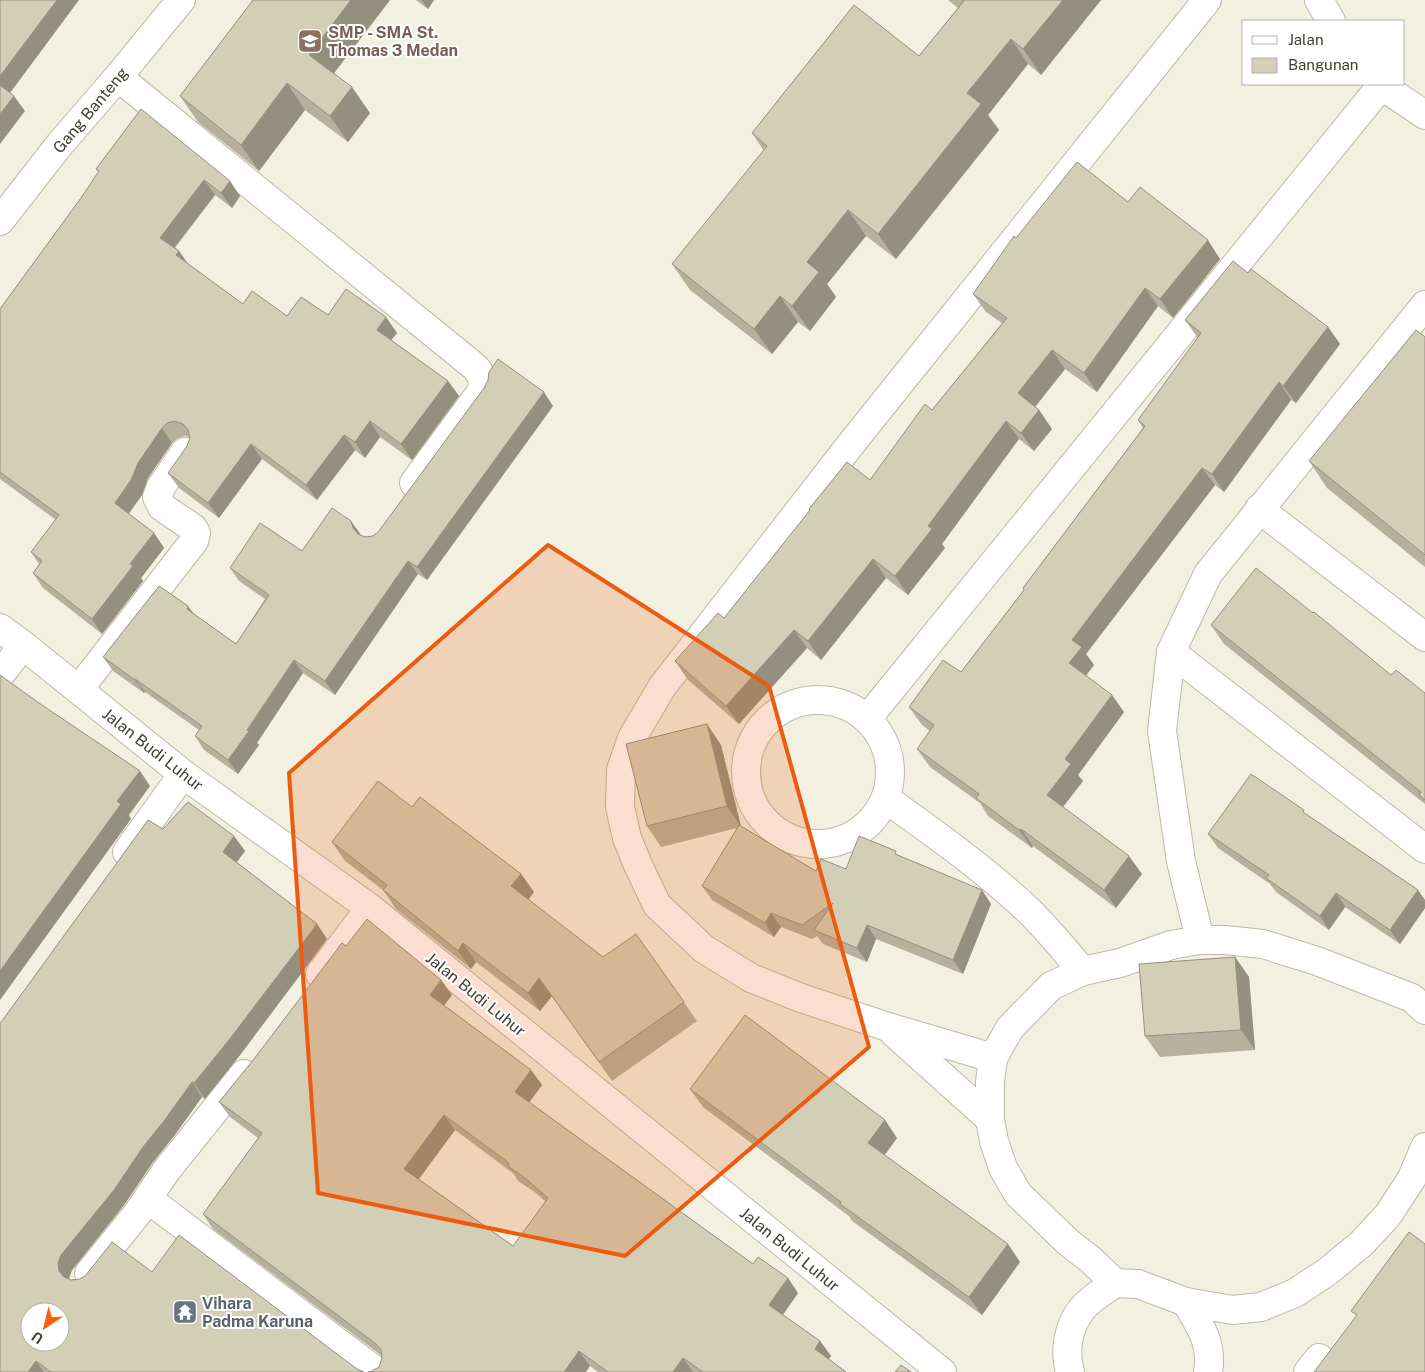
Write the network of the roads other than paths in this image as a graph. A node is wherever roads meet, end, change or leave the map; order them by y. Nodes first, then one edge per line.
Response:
1 (181, 0) edge
2 (1207, 0) edge
3 (1319, 0) edge
4 (1330, 20) edge
5 (118, 77) junction
6 (1380, 85) edge
7 (1425, 116) edge
8 (0, 221) edge
9 (1425, 305) edge
10 (185, 452) edge
11 (399, 503) edge
12 (1259, 509) junction
13 (0, 628) edge
14 (1425, 637) edge
15 (23, 644) junction
16 (1171, 652) junction
17 (0, 675) edge
18 (79, 689) junction
19 (867, 719) junction
20 (183, 774) junction
21 (886, 799) junction
22 (1425, 849) edge
23 (114, 869) edge
24 (370, 908) junction
25 (1200, 940) junction
26 (1083, 971) junction
27 (304, 995) edge
28 (1423, 1003) edge
29 (888, 1027) junction
30 (258, 1057) edge
31 (993, 1058) junction
32 (990, 1119) junction
33 (1425, 1147) edge
34 (148, 1199) junction
35 (84, 1280) edge
36 (1115, 1282) junction
37 (1186, 1302) junction
38 (377, 1372) edge
39 (942, 1372) edge
40 (1070, 1372) edge
41 (1208, 1372) edge

1 - 5 street, Gang Banteng
2 - 29 street
3 - 4 street
5 - 8 street, Gang Banteng
5 - 11 street
6 - 7 street
6 - 19 street
9 - 12 street
10 - 18 street
12 - 14 street
12 - 16 street
13 - 15 street, Jalan Budi Luhur
15 - 17 street
15 - 18 street, Jalan Budi Luhur
16 - 22 street
16 - 25 street
18 - 20 street, Jalan Budi Luhur
19 - 21 street
19 - 21 street
20 - 23 street
20 - 24 street, Jalan Budi Luhur
21 - 26 street
24 - 27 street
24 - 39 street, Jalan Budi Luhur
25 - 26 street
25 - 28 street
26 - 31 street
29 - 31 street
29 - 32 street
30 - 34 street
31 - 32 street
32 - 36 street
33 - 37 street
34 - 35 street
34 - 38 street
36 - 37 street
36 - 40 street
37 - 41 street

